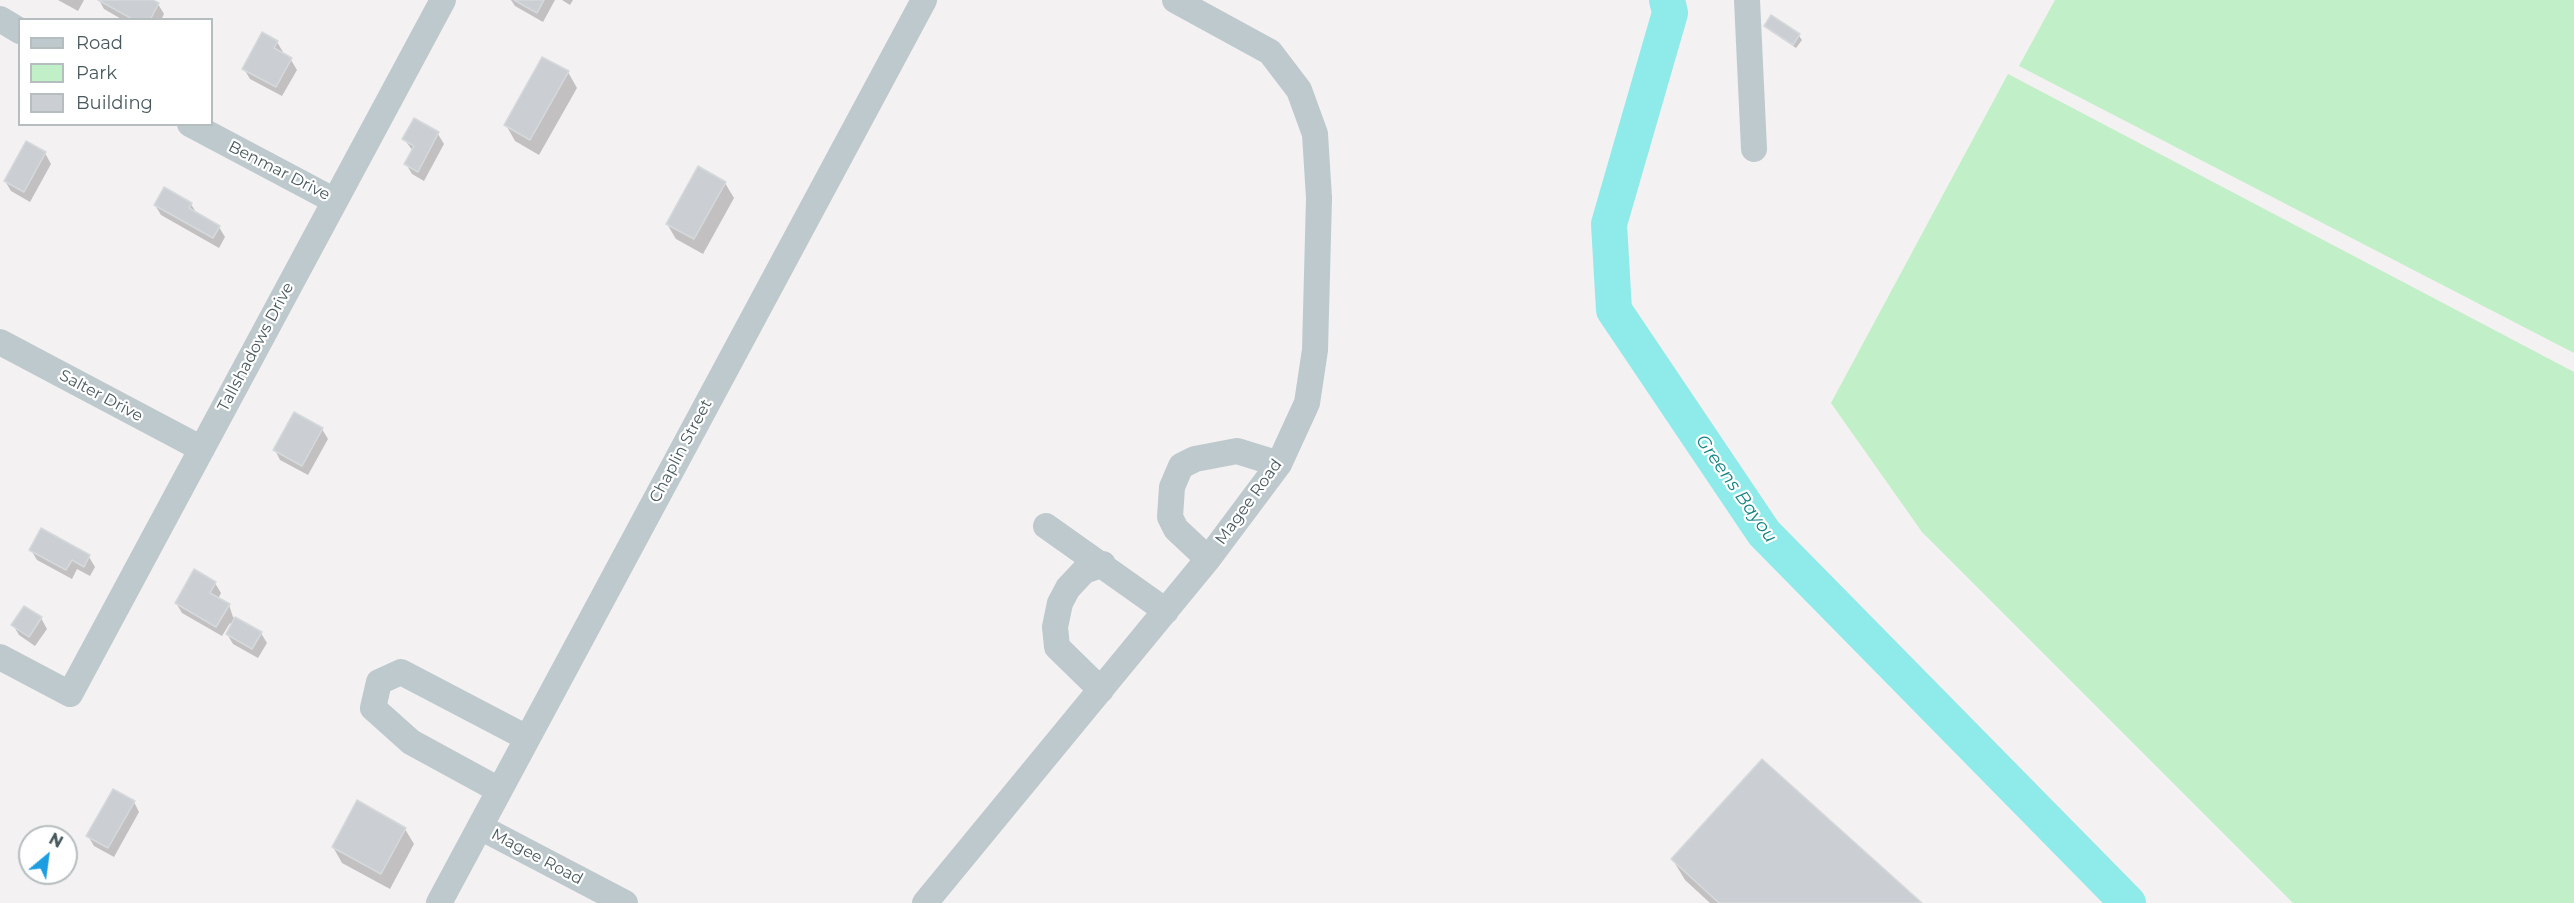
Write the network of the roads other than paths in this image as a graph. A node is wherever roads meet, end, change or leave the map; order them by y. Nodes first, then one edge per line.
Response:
1 (443, 0) edge
2 (924, 0) edge
3 (1175, 0) edge
4 (1748, 0) edge
5 (0, 19) edge
6 (18, 30) edge
7 (194, 126) edge
8 (1754, 149) dead end
9 (335, 201) junction
10 (0, 342) edge
11 (201, 449) junction
12 (1279, 464) junction
13 (1046, 526) dead end
14 (1208, 559) junction
15 (1102, 564) junction
16 (1166, 611) junction
17 (0, 657) edge
18 (1101, 690) junction
19 (527, 738) junction
20 (500, 790) junction
21 (480, 827) junction
22 (439, 903) edge
23 (625, 903) edge
24 (925, 903) edge

1 - 9 street, Tallshadows Drive
2 - 19 street, Chaplin Street
3 - 12 street, Magee Road
4 - 8 street
5 - 6 street
7 - 9 street, Benmar Drive
9 - 11 street, Tallshadows Drive
10 - 11 street, Salter Drive
11 - 17 street, Tallshadows Drive
12 - 14 street, Magee Road
12 - 14 street
13 - 15 street
14 - 16 street, Magee Road
15 - 16 street
15 - 18 street
16 - 18 street, Magee Road
18 - 24 street, Magee Road
19 - 20 street, Chaplin Street
19 - 20 street
20 - 21 street, Chaplin Street
21 - 22 street, Chaplin Street
21 - 23 street, Magee Road

